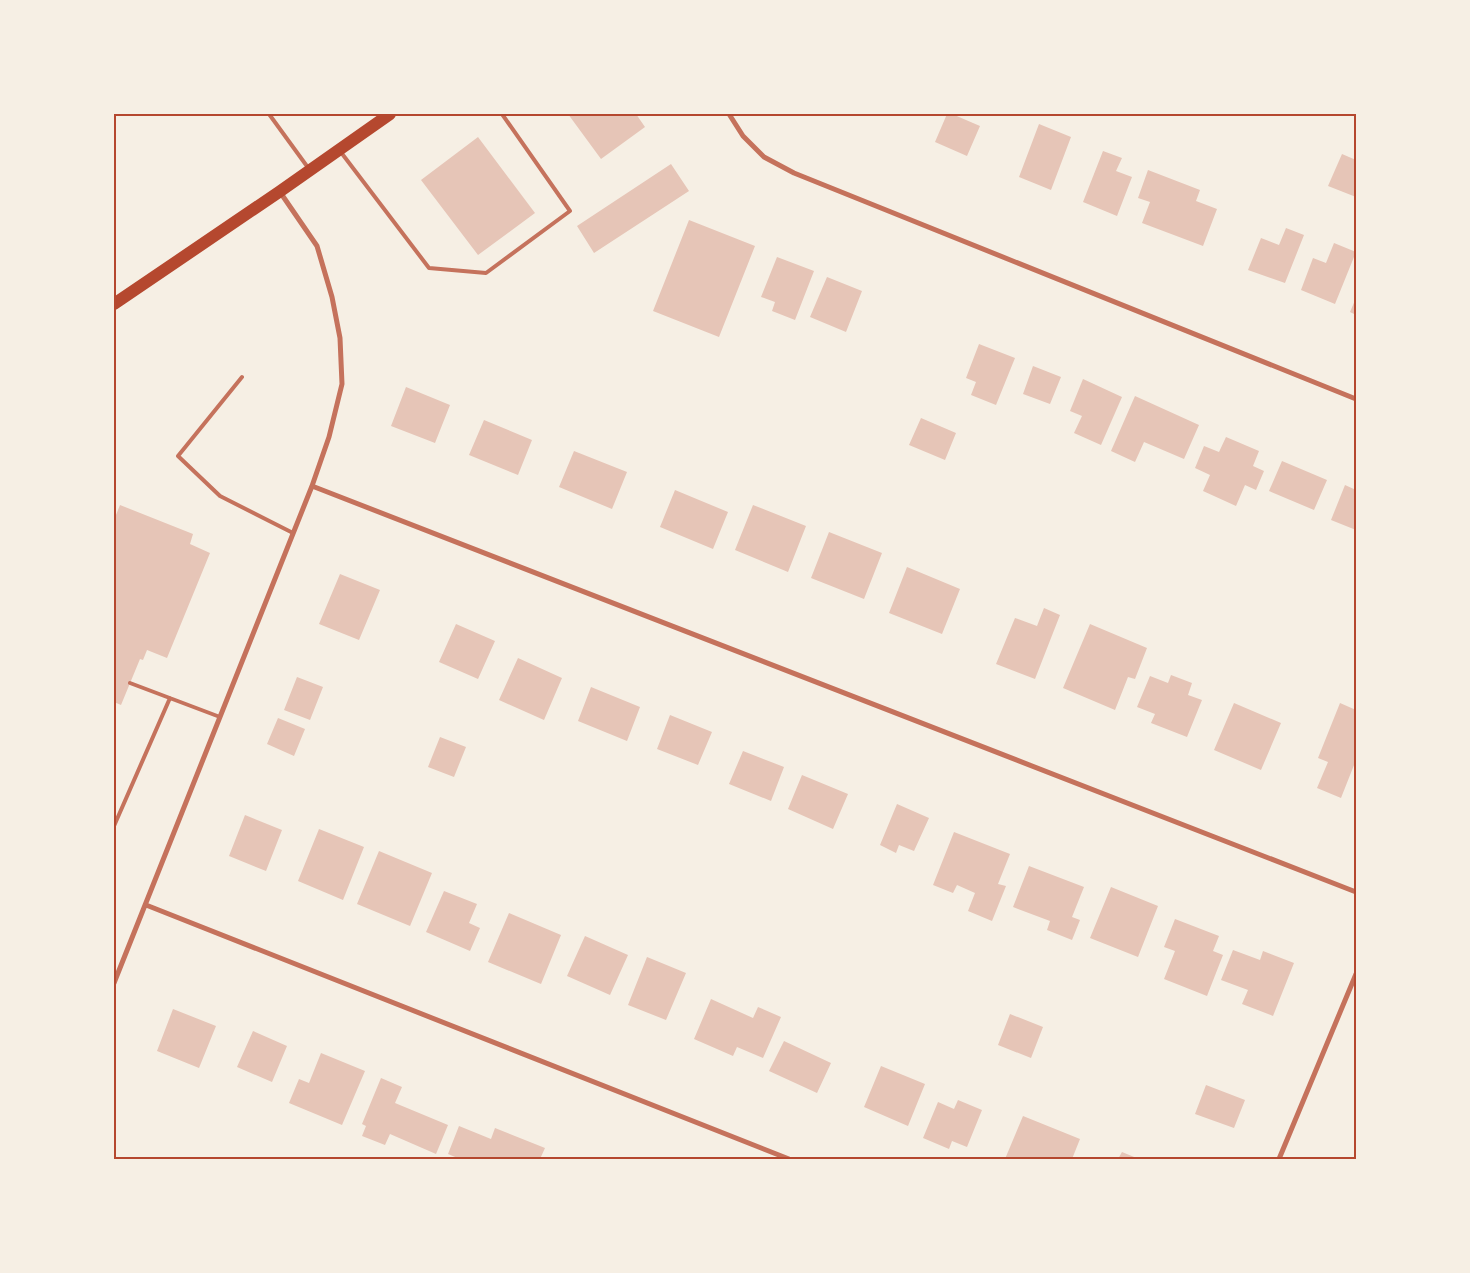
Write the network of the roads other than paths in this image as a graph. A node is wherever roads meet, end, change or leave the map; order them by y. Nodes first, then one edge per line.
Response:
1 (269, 114) edge
2 (390, 114) edge
3 (502, 114) edge
4 (729, 114) edge
5 (339, 150) junction
6 (310, 170) junction
7 (279, 192) junction
8 (114, 304) edge
9 (242, 377) dead end
10 (1356, 399) edge
11 (312, 486) junction
12 (293, 533) junction
13 (130, 683) dead end
14 (170, 698) junction
15 (220, 717) junction
16 (114, 826) edge
17 (1356, 892) edge
18 (146, 904) junction
19 (1356, 974) edge
20 (114, 983) edge
21 (789, 1159) edge
22 (1279, 1159) edge

1 - 6 lane
2 - 5 main road
3 - 5 lane
4 - 10 street
5 - 6 main road
6 - 7 main road
7 - 8 main road
7 - 11 street
9 - 12 lane
11 - 12 street
11 - 17 street
12 - 15 street
13 - 14 lane
14 - 15 lane
14 - 16 lane
15 - 18 street
18 - 20 street
18 - 21 street
19 - 22 street

